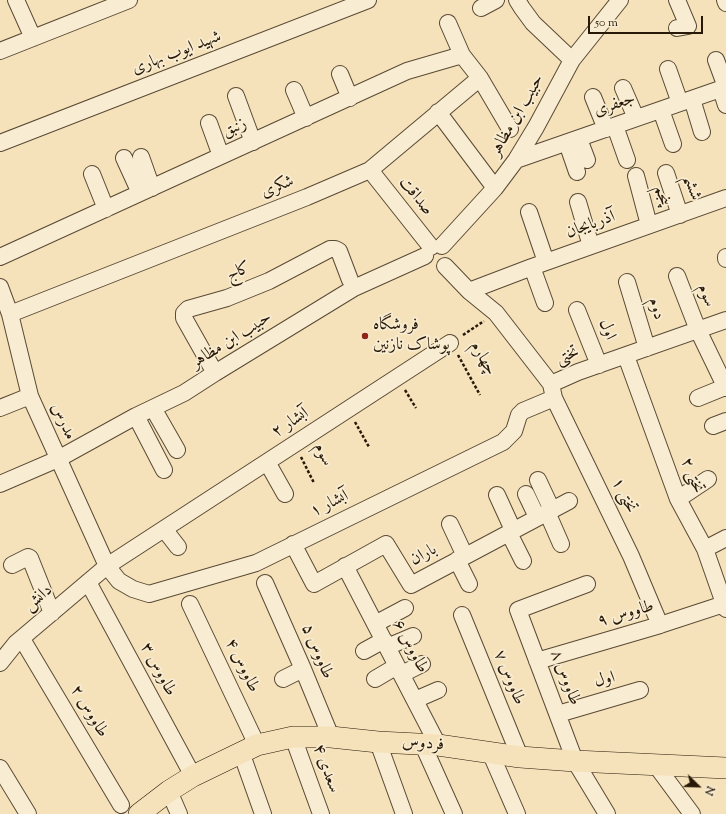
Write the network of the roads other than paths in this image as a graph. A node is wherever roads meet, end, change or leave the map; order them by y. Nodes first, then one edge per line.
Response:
1 (16, 0) edge
2 (129, 0) edge
3 (368, 0) edge
4 (496, 0) edge
5 (517, 0) edge
6 (620, 0) edge
7 (677, 0) edge
8 (725, 0) edge
9 (726, 3) edge
10 (481, 8) dead end
11 (448, 23) dead end
12 (677, 28) dead end
13 (33, 38) junction
14 (0, 51) edge
15 (462, 55) junction
16 (572, 60) junction
17 (716, 60) dead end
18 (668, 68) dead end
19 (340, 74) dead end
20 (480, 78) junction
21 (724, 87) edge
22 (623, 88) dead end
23 (294, 90) dead end
24 (236, 96) dead end
25 (593, 97) dead end
26 (350, 98) junction
27 (686, 101) junction
28 (726, 105) edge
29 (661, 110) junction
30 (438, 112) junction
31 (306, 118) junction
32 (636, 118) junction
33 (209, 123) dead end
34 (611, 127) junction
35 (510, 129) dead end
36 (702, 132) dead end
37 (573, 141) junction
38 (253, 142) junction
39 (0, 143) edge
40 (674, 144) dead end
41 (221, 156) junction
42 (141, 157) dead end
43 (124, 158) dead end
44 (516, 160) junction
45 (627, 160) dead end
46 (582, 166) dead end
47 (370, 170) junction
48 (92, 174) dead end
49 (666, 174) dead end
50 (636, 176) dead end
51 (495, 188) junction
52 (146, 191) junction
53 (726, 198) edge
54 (578, 202) dead end
55 (106, 209) junction
56 (529, 212) dead end
57 (680, 215) junction
58 (649, 225) junction
59 (591, 246) junction
60 (433, 250) junction
61 (0, 257) edge
62 (539, 264) junction
63 (446, 266) joint
64 (677, 276) dead end
65 (350, 280) dead end
66 (627, 282) dead end
67 (0, 287) edge
68 (469, 291) junction
69 (545, 303) dead end
70 (577, 310) dead end
71 (10, 314) junction
72 (726, 320) edge
73 (698, 330) junction
74 (450, 343) road end
75 (648, 348) junction
76 (626, 356) junction
77 (599, 365) junction
78 (215, 373) junction
79 (726, 387) edge
80 (553, 391) junction
81 (30, 396) junction
82 (698, 398) dead end
83 (0, 408) edge
84 (153, 408) junction
85 (136, 416) junction
86 (177, 450) dead end
87 (58, 459) junction
88 (267, 462) junction
89 (164, 470) dead end
90 (538, 480) dead end
91 (708, 480) dead end
92 (0, 484) edge
93 (285, 494) dead end
94 (526, 494) dead end
95 (497, 495) dead end
96 (678, 499) junction
97 (569, 501) dead end
98 (545, 513) junction
99 (450, 524) dead end
100 (164, 529) junction
101 (511, 531) junction
102 (726, 538) edge
103 (293, 544) junction
104 (561, 544) dead end
105 (178, 548) dead end
106 (705, 549) junction
107 (461, 558) junction
108 (523, 561) dead end
109 (12, 565) dead end
110 (107, 566) junction
111 (345, 566) junction
112 (88, 582) junction
113 (265, 583) dead end
114 (469, 584) dead end
115 (587, 584) dead end
116 (190, 604) dead end
117 (725, 607) edge
118 (405, 608) dead end
119 (52, 613) junction
120 (462, 614) dead end
121 (375, 624) junction
122 (660, 626) junction
123 (413, 636) dead end
124 (22, 639) junction
125 (385, 644) junction
126 (364, 651) dead end
127 (537, 661) junction
128 (0, 663) edge
129 (422, 664) dead end
130 (303, 669) junction
131 (399, 670) junction
132 (283, 679) dead end
133 (375, 679) dead end
134 (438, 690) dead end
135 (640, 690) dead end
136 (415, 700) junction
137 (558, 714) junction
138 (293, 737) junction
139 (331, 737) junction
140 (378, 742) junction
141 (430, 745) junction
142 (490, 752) junction
143 (249, 755) junction
144 (520, 757) junction
145 (575, 761) junction
146 (655, 764) junction
147 (0, 768) edge
148 (726, 768) edge
149 (193, 776) junction
150 (169, 791) junction
151 (130, 810) edge
152 (28, 814) edge
153 (178, 814) edge
154 (263, 814) edge
155 (320, 814) edge
156 (404, 814) edge
157 (454, 814) edge
158 (517, 814) edge
159 (607, 814) edge
160 (692, 814) edge

1 - 13 street
2 - 13 street
3 - 39 street, شهید ایوب بهاری
4 - 10 street
5 - 16 street
6 - 16 street, حبیب ابن مظاهر
7 - 12 street
8 - 9 street
11 - 15 street
13 - 14 street
15 - 20 street
15 - 26 street, زنبق
16 - 44 street, حبیب ابن مظاهر
17 - 21 street
18 - 27 street
19 - 26 street
20 - 30 street, شکری
20 - 35 street
21 - 27 street, جعفری
21 - 28 street
22 - 32 street
23 - 31 street
24 - 38 street
25 - 34 street
26 - 31 street, زنبق
27 - 29 street, جعفری
27 - 36 street
29 - 32 street, جعفری
29 - 40 street
30 - 47 street, شکری
30 - 51 street
31 - 38 street, زنبق
32 - 34 street, جعفری
33 - 41 street
34 - 37 street, جعفری
34 - 45 street
37 - 44 street, جعفری
37 - 46 street
38 - 41 street, زنبق
41 - 52 street, زنبق
42 - 52 street
43 - 52 street
44 - 51 street, حبیب ابن مظاهر
47 - 60 street, صداقت
47 - 71 street, شکری
48 - 55 street
49 - 57 street, ششم
50 - 58 street, پنجم
51 - 60 street, حبیب ابن مظاهر
52 - 55 street, زنبق
53 - 57 street, آذربایجان
54 - 59 street
55 - 61 street, زنبق
56 - 62 street
57 - 58 street, آذربایجان
58 - 59 street, آذربایجان
59 - 62 street, آذربایجان
60 - 63 street, صداقت
60 - 78 street, حبیب ابن مظاهر
62 - 68 street, آذربایجان
62 - 69 street
63 - 68 street, تختی
64 - 73 street, سوم
65 - 78 street, کاج
66 - 75 street, دوم
67 - 71 street, مدرس
68 - 80 street, تختی
70 - 77 street, اول
71 - 81 street, مدرس
72 - 73 street, تختی
73 - 75 street, تختی
73 - 79 street, سوم
74 - 88 street, آبشار ۲
75 - 76 street, تختی
76 - 77 street, تختی
76 - 96 street, تختی ۲
77 - 80 street, تختی
78 - 84 street, حبیب ابن مظاهر
79 - 82 street
80 - 103 street, آبشار ۱
80 - 122 street, تختی ۱
81 - 83 street
81 - 87 street, مدرس
84 - 85 street, حبیب ابن مظاهر
84 - 86 street
85 - 87 street, حبیب ابن مظاهر
85 - 89 street
87 - 92 street, حبیب ابن مظاهر
87 - 110 street, مدرس
88 - 93 street
88 - 100 street, آبشار ۲
90 - 98 street
91 - 96 street
94 - 98 street
95 - 101 street
96 - 106 street, تختی ۲
97 - 98 street, باران
98 - 101 street, باران
98 - 104 street
99 - 107 street
100 - 105 street
100 - 110 street, آبشار ۲
101 - 107 street, باران
101 - 108 street
102 - 106 street
103 - 110 street, آبشار ۱
103 - 111 street, باران
106 - 117 street, تختی ۲
107 - 111 street, باران
107 - 114 street
109 - 119 street
110 - 112 street, دانش
111 - 121 street, طاووس ۶
112 - 119 street, دانش
112 - 149 street, طاووس ۳
113 - 130 street, طاووس ۵
115 - 127 street, طاووس ۸
116 - 143 street, طاووس ۴
117 - 122 street, طاووس ۹
118 - 121 street
119 - 124 street, دانش
120 - 144 street, طاووس ۷
121 - 125 street, طاووس ۶
122 - 127 street, طاووس ۹
123 - 125 street
124 - 128 street, دانش
124 - 151 street, طاووس ۲
125 - 126 street
125 - 131 street, طاووس ۶
127 - 137 street, طاووس ۸
129 - 131 street
130 - 132 street
130 - 139 street, طاووس ۵
131 - 133 street
131 - 136 street, طاووس ۶
134 - 136 street
135 - 137 street, اول
136 - 141 street, طاووس ۶
137 - 145 street, طاووس ۸
138 - 139 main road, فردوس
138 - 143 main road, فردوس
138 - 155 street, سعدی ۴
139 - 140 main road, فردوس
140 - 141 main road, فردوس
140 - 156 street
141 - 142 main road, فردوس
141 - 157 street, طاووس ۶
142 - 144 main road, فردوس
142 - 158 street
143 - 149 main road, فردوس
143 - 154 street, طاووس ۴
144 - 145 main road, فردوس
145 - 146 main road, فردوس
145 - 159 street, طاووس ۸
146 - 148 main road, فردوس
146 - 160 street
147 - 152 street
149 - 150 main road, فردوس
150 - 151 main road, فردوس
150 - 153 street

